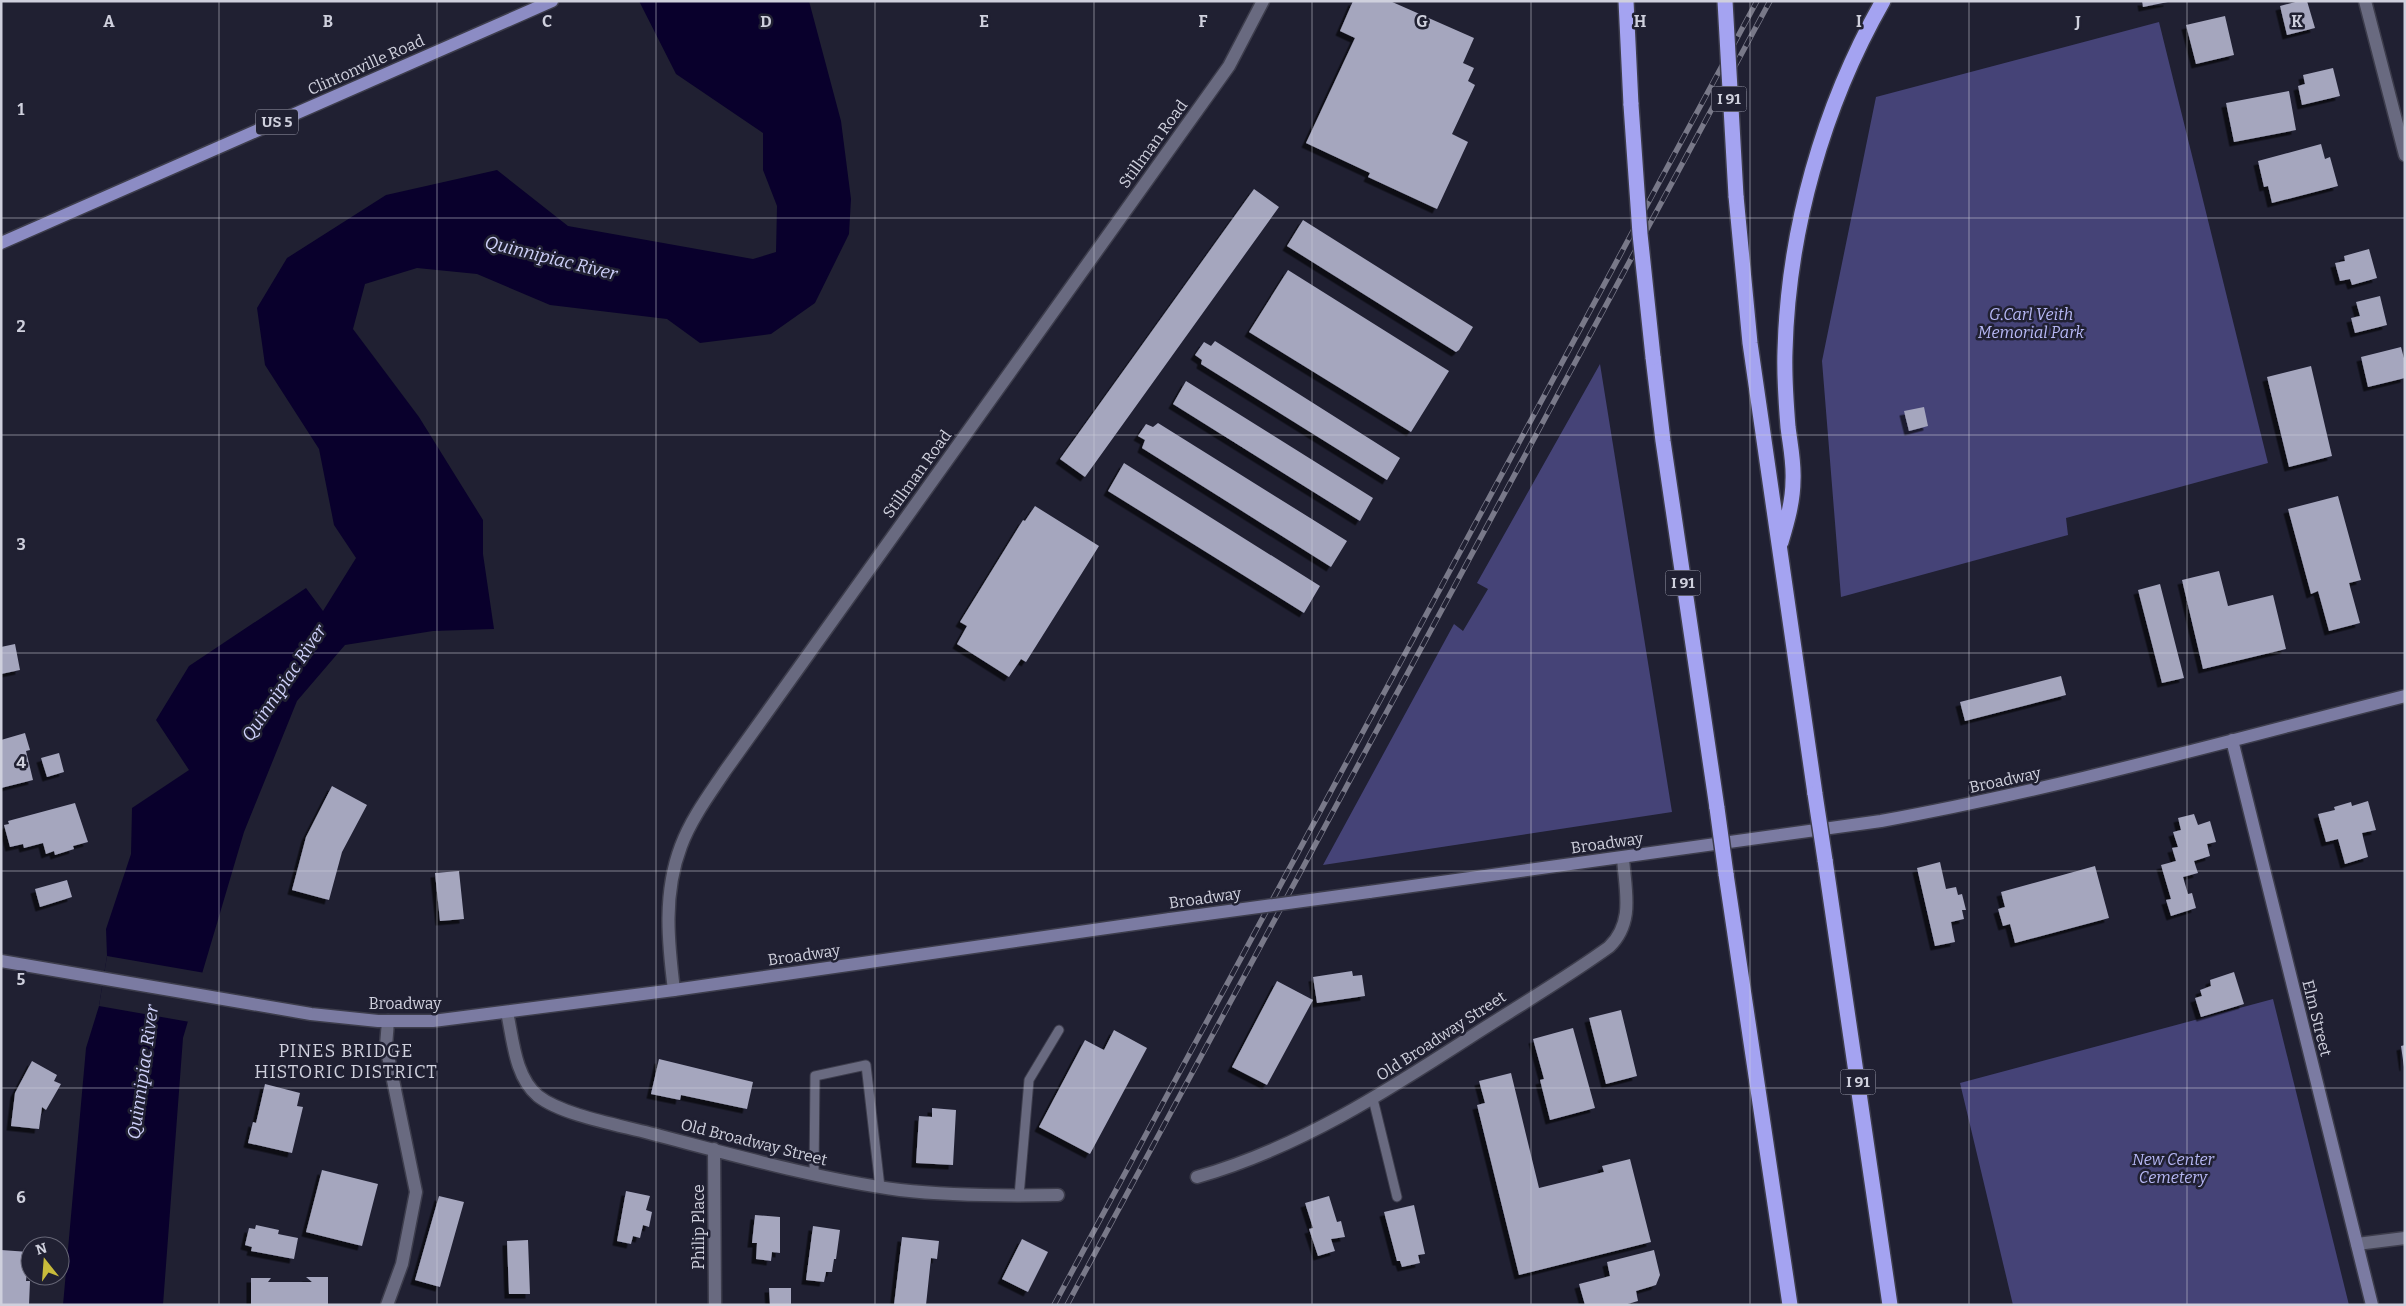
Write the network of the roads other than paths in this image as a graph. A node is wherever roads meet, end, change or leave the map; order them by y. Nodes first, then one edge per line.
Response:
1 (552, 1) edge
2 (1263, 1) edge
3 (1626, 1) edge
4 (1725, 1) edge
5 (1883, 1) edge
6 (2365, 1) edge
7 (2405, 155) edge
8 (1, 243) edge
9 (1780, 549) junction
10 (2405, 696) edge
11 (2232, 740) junction
12 (1623, 858) junction
13 (1, 961) edge
14 (674, 990) junction
15 (507, 1012) junction
16 (388, 1021) junction
17 (1060, 1030) dead end
18 (1373, 1099) junction
19 (714, 1149) junction
20 (814, 1174) junction
21 (1197, 1177) dead end
22 (880, 1186) junction
23 (1058, 1195) dead end
24 (1019, 1196) junction
25 (1397, 1197) dead end
26 (2405, 1238) edge
27 (2357, 1244) junction
28 (388, 1305) edge
29 (715, 1305) edge
30 (1790, 1305) edge
31 (1890, 1305) edge
32 (2372, 1305) edge

1 - 8 main road, Clintonville Road / US 5
2 - 14 street, Stillman Road
3 - 30 highway, I 91, bridge
4 - 9 highway, I 91, bridge
5 - 9 highway
6 - 7 street
9 - 31 highway, I 91, bridge
10 - 11 main road, Broadway
11 - 12 main road, Broadway
11 - 27 main road, Elm Street
12 - 14 main road, Broadway, bridge
12 - 18 street, Old Broadway Street
13 - 16 main road, Broadway
14 - 15 main road, Broadway
15 - 16 main road, Broadway
15 - 19 street, Old Broadway Street
16 - 28 street
17 - 24 lane
18 - 21 street, Old Broadway Street
18 - 25 lane
19 - 20 street, Old Broadway Street
19 - 29 street, Philip Place
20 - 22 street, Old Broadway Street
20 - 22 lane
22 - 24 street, Old Broadway Street
23 - 24 street, Old Broadway Street
26 - 27 street
27 - 32 main road, Elm Street

